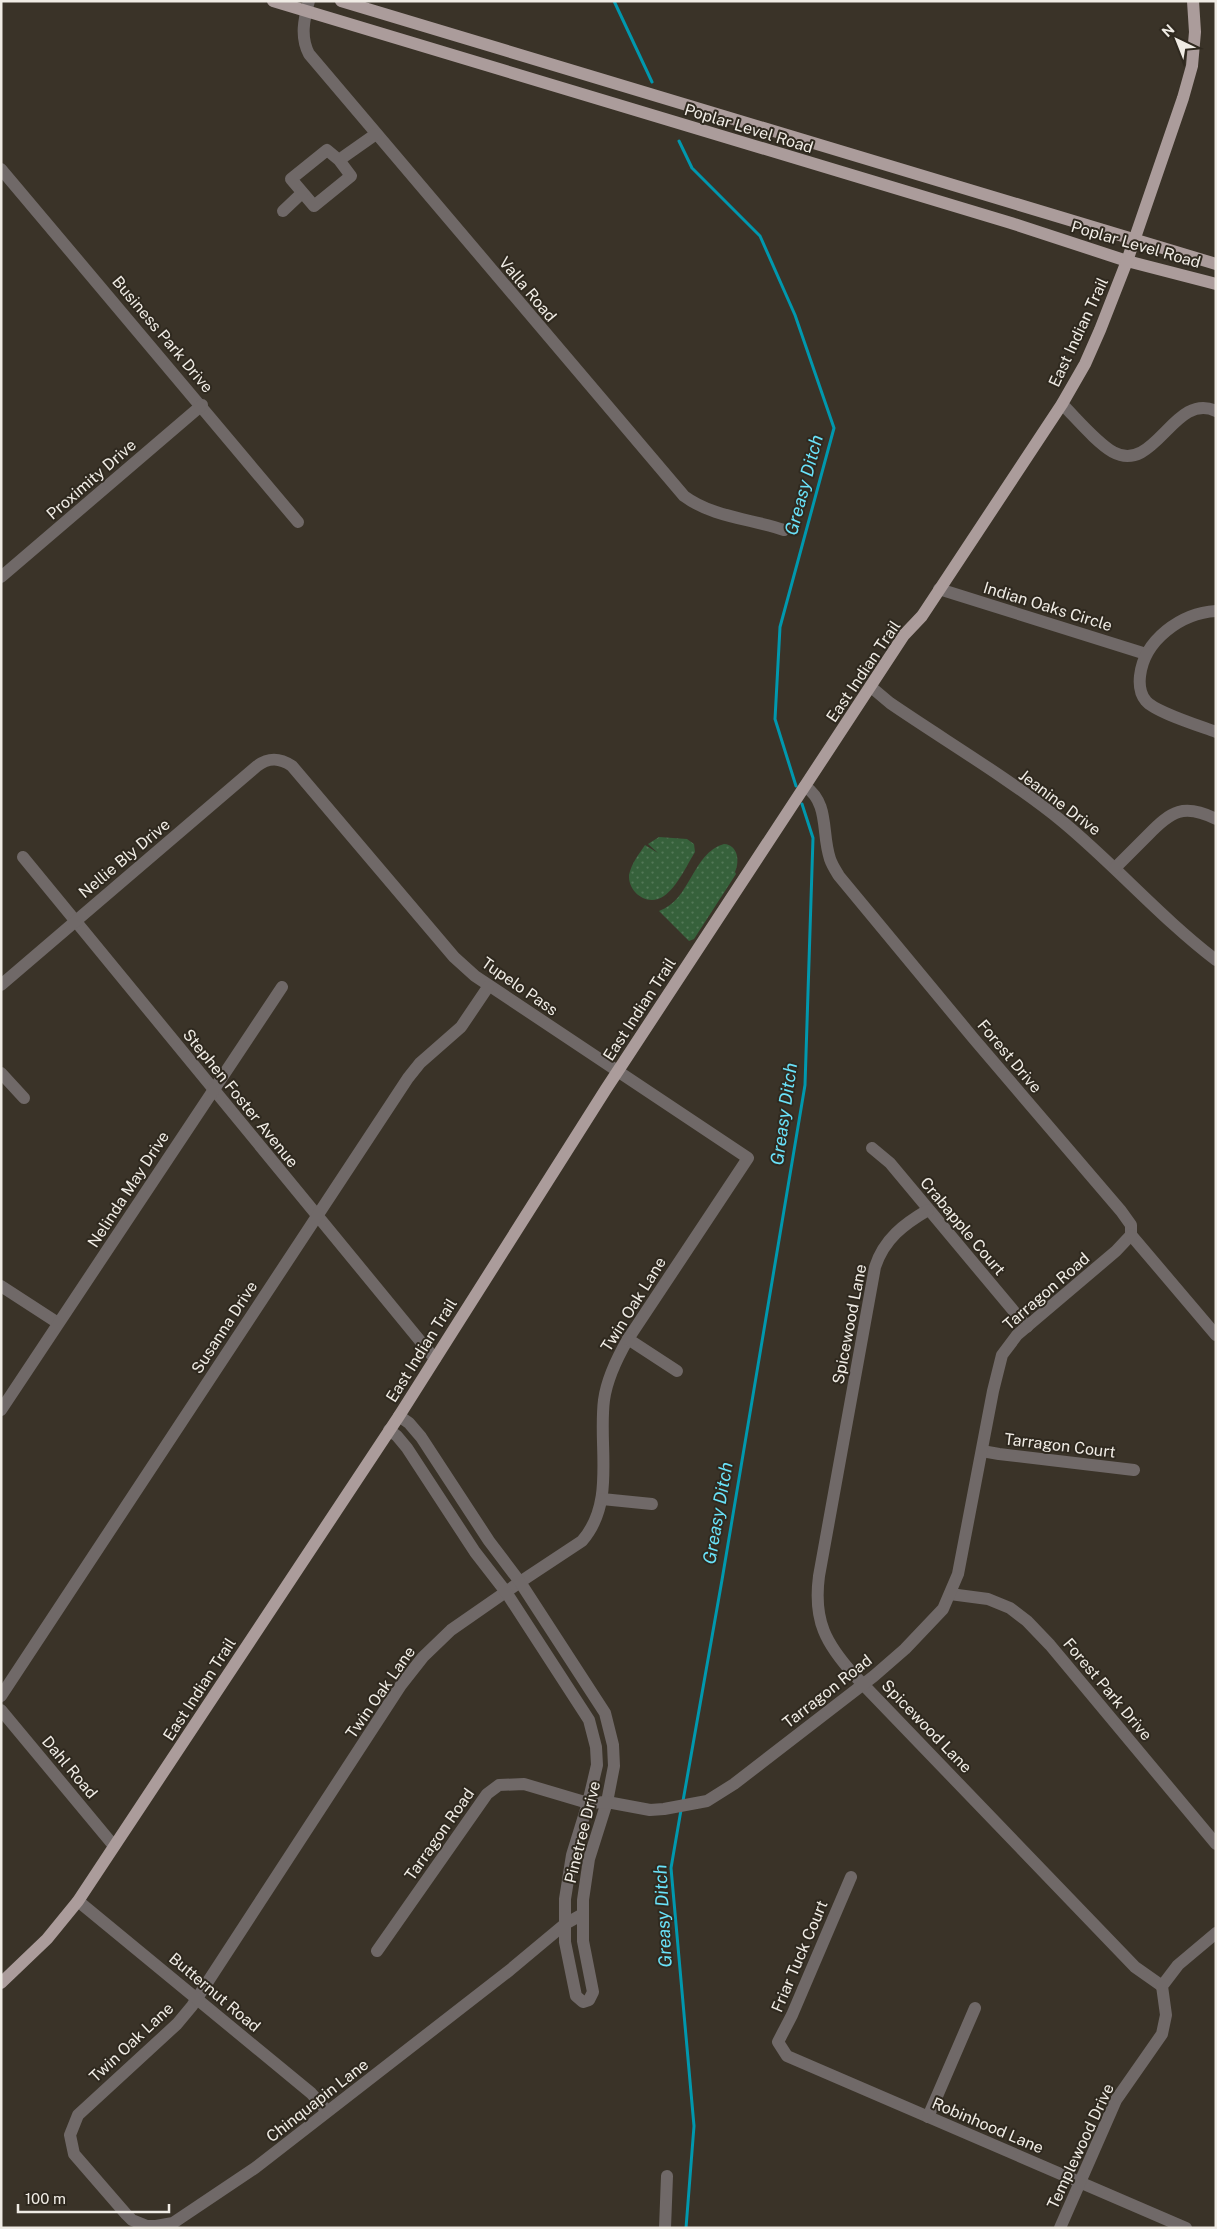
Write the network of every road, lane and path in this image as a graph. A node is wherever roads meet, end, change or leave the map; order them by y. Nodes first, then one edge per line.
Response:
1 (273, 1) edge
2 (341, 1) edge
3 (1193, 1) edge
4 (308, 7) edge
5 (376, 134) junction
6 (339, 160) junction
7 (1, 169) edge
8 (302, 193) junction
9 (283, 211) dead end
10 (1134, 240) junction
11 (1127, 261) junction
12 (1216, 264) edge
13 (1216, 284) edge
14 (1062, 404) junction
15 (202, 405) junction
16 (1216, 411) edge
17 (298, 522) dead end
18 (784, 530) dead end
19 (1, 577) edge
20 (939, 589) junction
21 (1216, 611) edge
22 (1146, 654) junction
23 (870, 687) junction
24 (1216, 732) edge
25 (270, 759) joint
26 (805, 786) junction
27 (1216, 819) edge
28 (24, 857) dead end
29 (1115, 868) junction
30 (75, 921) junction
31 (1216, 960) edge
32 (1, 985) edge
33 (282, 987) dead end
34 (488, 987) junction
35 (618, 1072) junction
36 (1, 1073) edge
37 (213, 1089) junction
38 (24, 1098) dead end
39 (872, 1148) dead end
40 (748, 1158) joint
41 (928, 1210) junction
42 (317, 1216) junction
43 (1131, 1235) junction
44 (1, 1286) edge
45 (58, 1323) junction
46 (1027, 1327) junction
47 (1216, 1335) edge
48 (628, 1339) junction
49 (435, 1359) junction
50 (677, 1371) dead end
51 (1, 1410) edge
52 (399, 1416) junction
53 (389, 1430) junction
54 (982, 1451) junction
55 (1134, 1470) dead end
56 (602, 1499) junction
57 (652, 1504) dead end
58 (520, 1582) junction
59 (506, 1592) junction
60 (950, 1594) junction
61 (863, 1684) junction
62 (1, 1696) edge
63 (1, 1710) edge
64 (607, 1802) junction
65 (588, 1803) junction
66 (1216, 1844) edge
67 (114, 1846) junction
68 (851, 1877) dead end
69 (78, 1901) junction
70 (583, 1914) junction
71 (566, 1924) junction
72 (1216, 1933) edge
73 (377, 1952) dead end
74 (1, 1983) edge
75 (1162, 1986) junction
76 (196, 1999) junction
77 (975, 2008) dead end
78 (780, 2048) joint
79 (327, 2112) junction
80 (928, 2117) junction
81 (72, 2149) joint
82 (667, 2176) dead end
83 (1080, 2182) junction
84 (665, 2228) edge
85 (1060, 2228) edge
86 (1186, 2228) edge

1 - 4 main road, Poplar Level Road
2 - 10 main road, Poplar Level Road
3 - 10 main road, East Indian Trail
4 - 5 street, Valla Road
4 - 11 main road, Poplar Level Road
5 - 6 street
5 - 18 street, Valla Road
6 - 8 street
6 - 8 street
7 - 15 street, Business Park Drive
8 - 9 street
10 - 11 main road, East Indian Trail
10 - 12 main road, Poplar Level Road
11 - 13 main road, Poplar Level Road
11 - 14 main road, East Indian Trail
14 - 16 street
14 - 20 main road, East Indian Trail
15 - 17 street, Business Park Drive
15 - 19 street, Proximity Drive
20 - 22 street, Indian Oaks Circle
20 - 23 main road, East Indian Trail
21 - 22 street
22 - 24 street
23 - 26 main road, East Indian Trail
23 - 29 street, Jeanine Drive
25 - 30 street, Nellie Bly Drive
25 - 34 street, Tupelo Pass
26 - 35 main road, East Indian Trail
26 - 43 street, Forest Drive
27 - 29 street
28 - 30 street, Stephen Foster Avenue
29 - 31 street, Jeanine Drive
30 - 32 street, Nellie Bly Drive
30 - 37 street, Stephen Foster Avenue
33 - 37 street, Nelinda May Drive
34 - 35 street, Tupelo Pass
34 - 42 street, Susanna Drive
35 - 40 street, Tupelo Pass
35 - 49 main road, East Indian Trail
36 - 38 street
37 - 42 street, Stephen Foster Avenue
37 - 45 street, Nelinda May Drive
39 - 41 street, Crabapple Court
40 - 48 street, Twin Oak Lane
41 - 46 street, Crabapple Court
41 - 61 street, Spicewood Lane
42 - 49 street, Stephen Foster Avenue
42 - 62 street, Susanna Drive
43 - 46 street, Tarragon Road
43 - 47 street, Forest Drive
44 - 45 street
45 - 51 street, Nelinda May Drive
46 - 54 street, Tarragon Road
48 - 50 street
48 - 56 street, Twin Oak Lane
49 - 52 main road, East Indian Trail
52 - 53 main road, East Indian Trail
52 - 58 street, Pinetree Drive
53 - 59 street, Pinetree Drive
53 - 67 main road, East Indian Trail
54 - 55 street, Tarragon Court
54 - 60 street, Tarragon Road
56 - 57 street
56 - 58 street, Twin Oak Lane
58 - 59 street, Twin Oak Lane
58 - 64 street, Pinetree Drive
59 - 65 street, Pinetree Drive
59 - 76 street, Twin Oak Lane
60 - 61 street, Tarragon Road
60 - 66 street, Forest Park Drive
61 - 64 street, Tarragon Road
61 - 75 street, Spicewood Lane
63 - 67 street, Dahl Road
64 - 65 street, Tarragon Road
64 - 70 street, Pinetree Drive
65 - 71 street, Pinetree Drive
65 - 73 street, Tarragon Road
67 - 69 main road, East Indian Trail
68 - 78 street, Friar Tuck Court
69 - 74 main road, East Indian Trail
69 - 76 street, Butternut Road
70 - 71 street, Chinquapin Lane
70 - 71 street, Pinetree Drive
71 - 79 street, Chinquapin Lane
72 - 75 street
75 - 83 street, Templewood Drive
76 - 79 street, Butternut Road
76 - 81 street, Twin Oak Lane
77 - 80 street
78 - 80 street, Robinhood Lane
79 - 81 street, Chinquapin Lane
80 - 83 street, Robinhood Lane
82 - 84 street
83 - 85 street, Templewood Drive
83 - 86 street, Robinhood Lane

